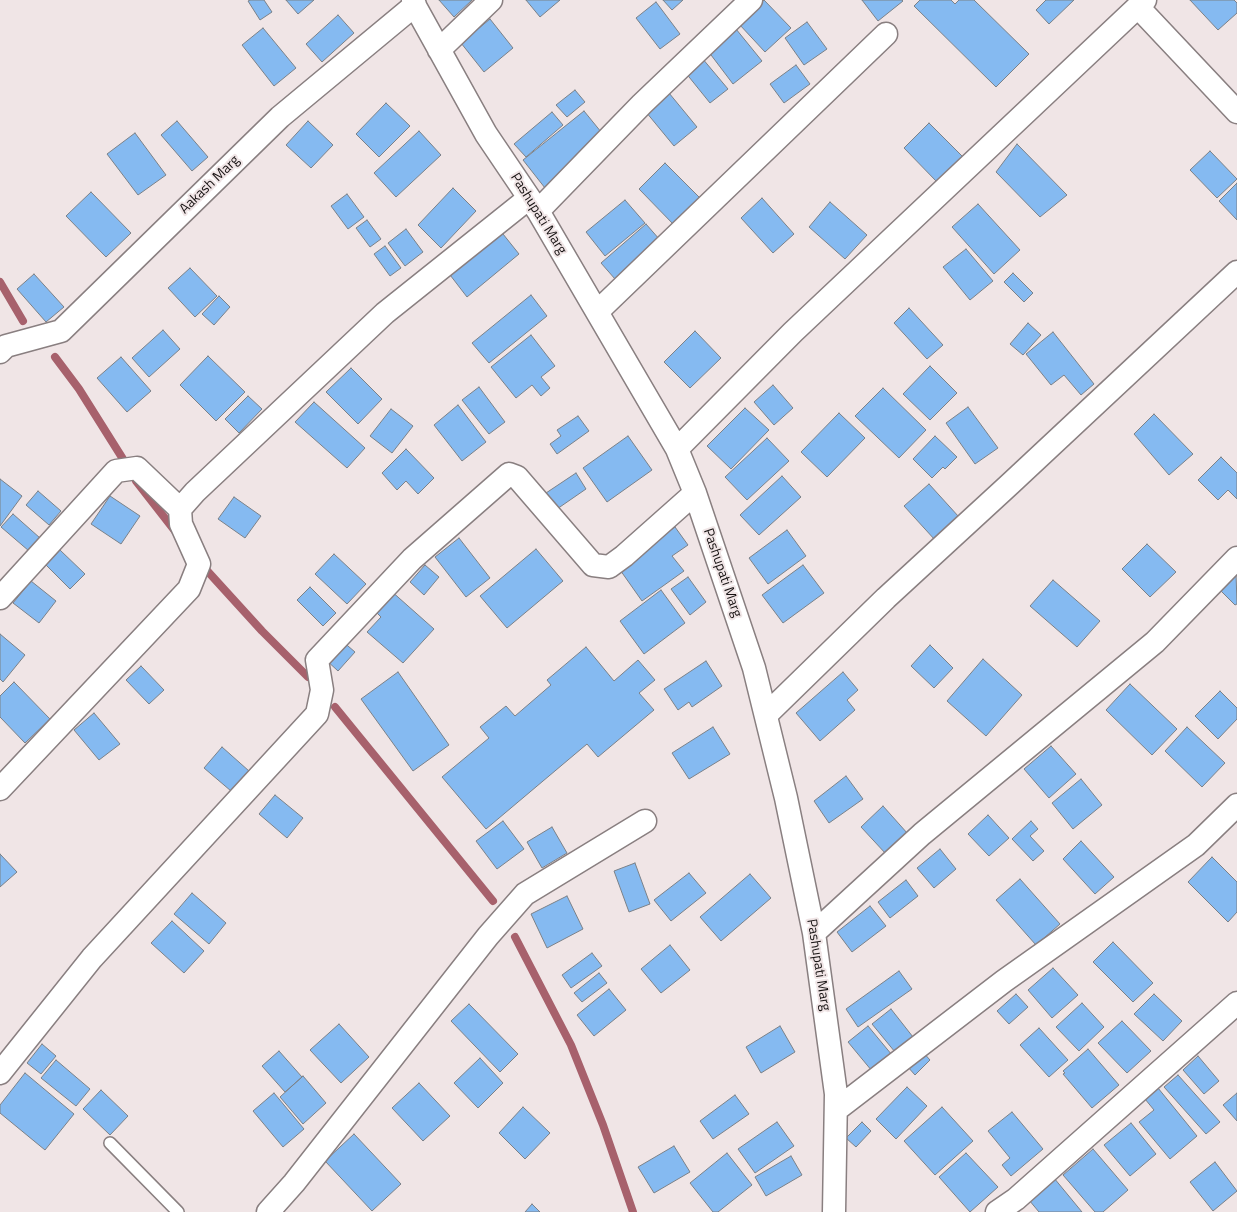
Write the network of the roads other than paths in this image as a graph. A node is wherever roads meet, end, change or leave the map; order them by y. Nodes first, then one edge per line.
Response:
1 (491, 0) edge
2 (751, 0) edge
3 (414, 2) edge
4 (1142, 3) edge
5 (886, 34) dead end
6 (439, 50) junction
7 (1237, 112) edge
8 (534, 205) junction
9 (1237, 272) edge
10 (597, 312) junction
11 (0, 352) edge
12 (678, 449) junction
13 (695, 494) junction
14 (180, 509) junction
15 (1237, 558) edge
16 (0, 598) edge
17 (766, 715) junction
18 (0, 789) edge
19 (1237, 805) edge
20 (645, 821) dead end
21 (814, 933) junction
22 (1237, 1003) edge
23 (0, 1073) edge
24 (836, 1110) junction
25 (110, 1143) dead end
26 (178, 1212) edge
27 (268, 1212) edge
28 (834, 1212) edge
29 (997, 1212) edge

1 - 6 street
2 - 8 street
3 - 6 street, Pashupati Marg
3 - 11 street, Aakash Marg
4 - 7 street
4 - 12 street
5 - 10 street
6 - 8 street, Pashupati Marg
8 - 10 street, Pashupati Marg
8 - 14 street
9 - 17 street
10 - 12 street, Pashupati Marg
12 - 13 street, Pashupati Marg
13 - 17 street, Pashupati Marg
13 - 23 street
14 - 16 street
14 - 18 street
15 - 21 street
17 - 21 street, Pashupati Marg
19 - 24 street
20 - 27 street
21 - 24 street, Pashupati Marg
22 - 29 street
24 - 28 street, Pashupati Marg
25 - 26 lane

